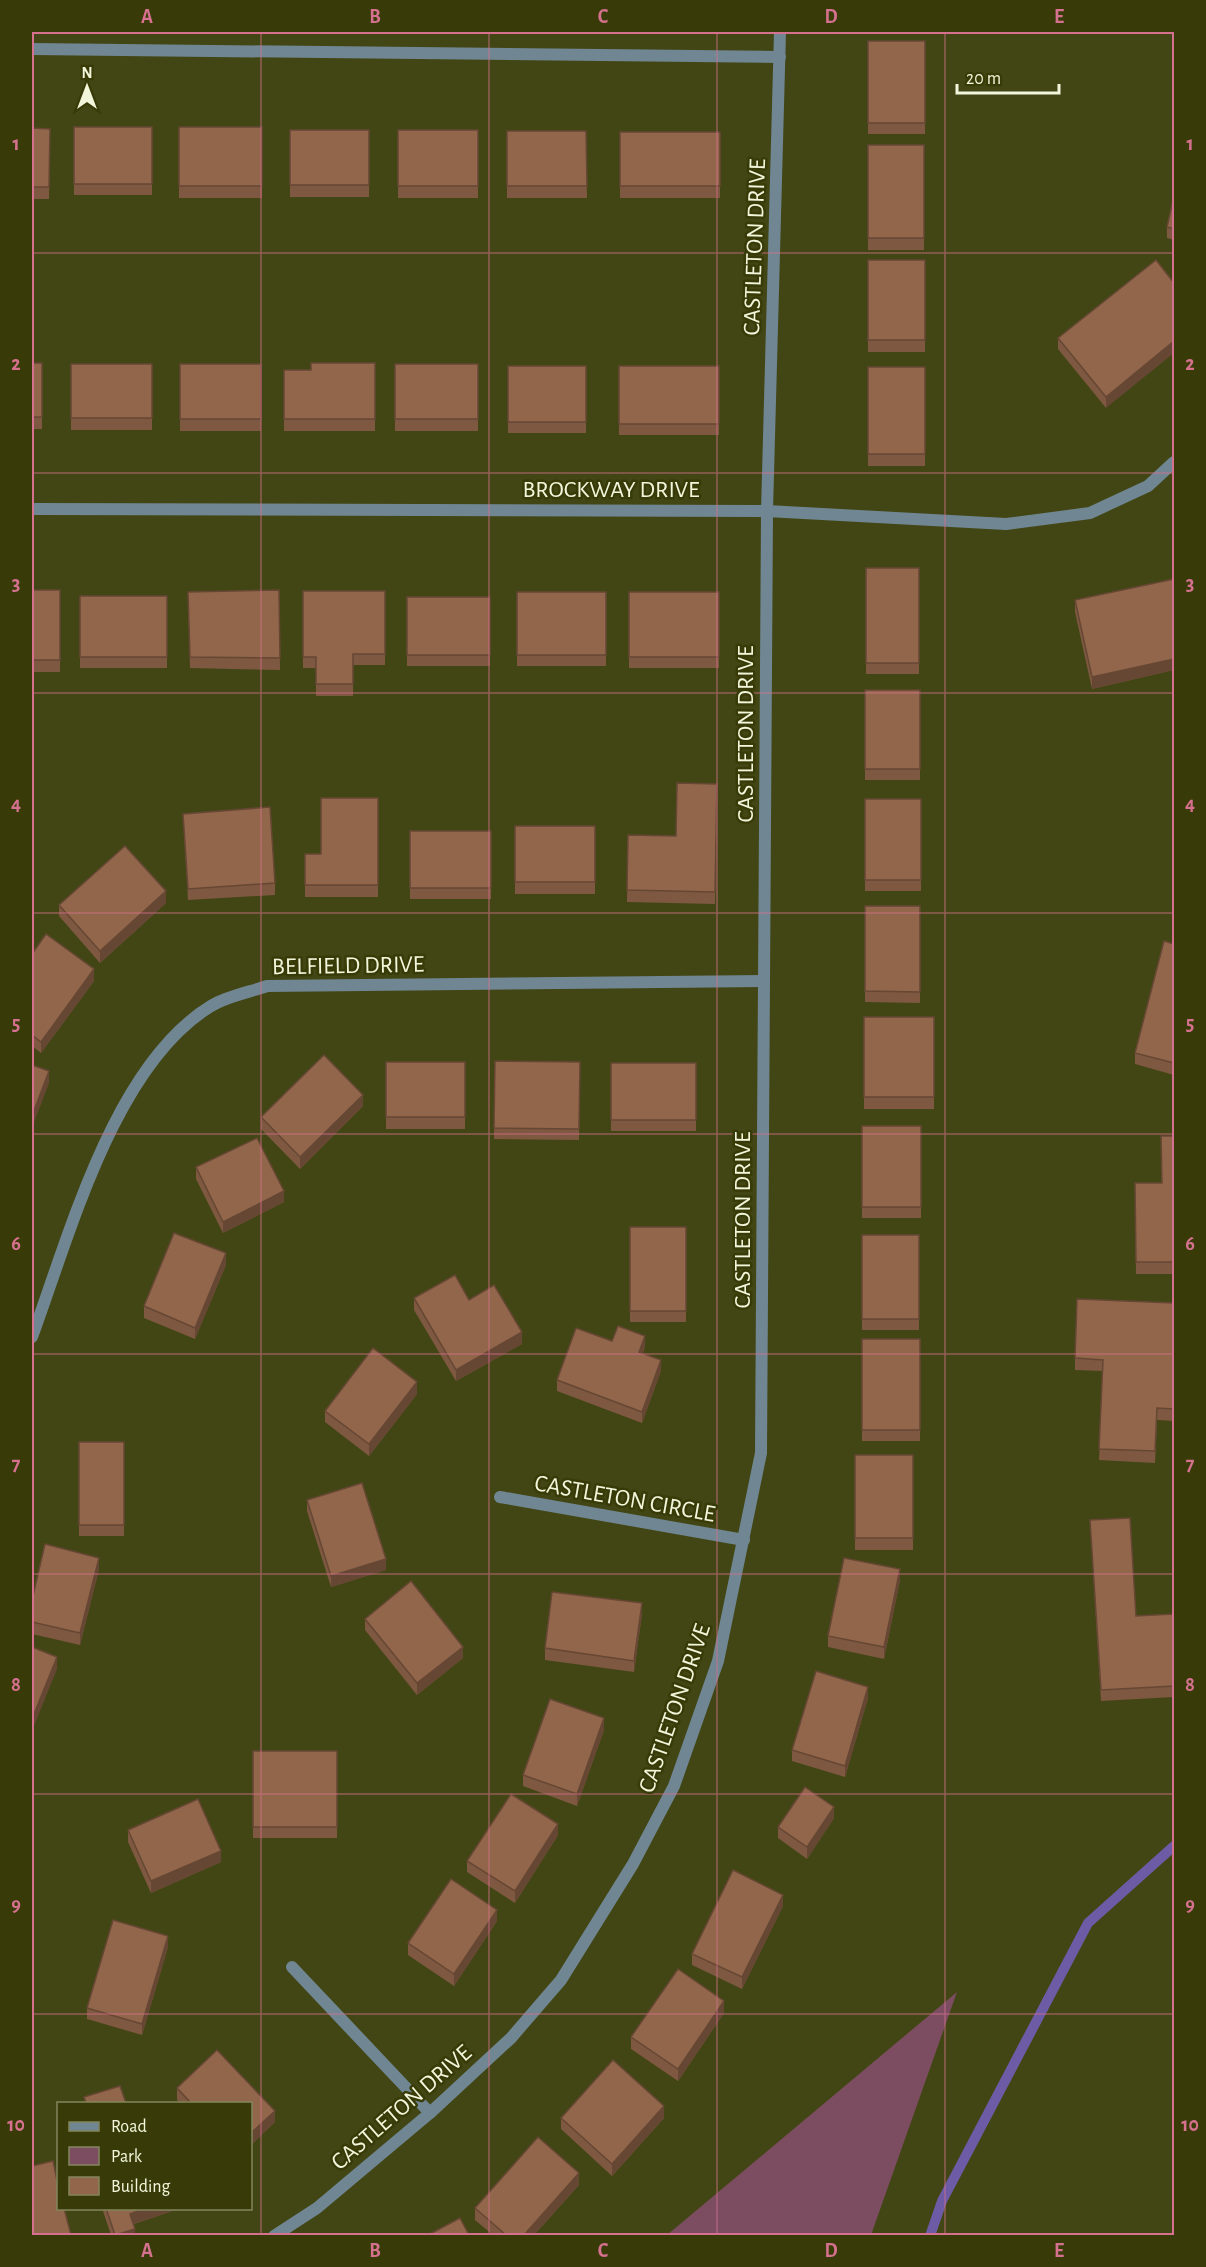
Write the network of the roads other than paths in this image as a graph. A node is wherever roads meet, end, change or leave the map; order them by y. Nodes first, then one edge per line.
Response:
1 (780, 32) edge
2 (32, 49) edge
3 (780, 57) junction
4 (1174, 462) edge
5 (32, 509) edge
6 (767, 511) junction
7 (765, 981) junction
8 (32, 1337) edge
9 (500, 1497) dead end
10 (744, 1540) junction
11 (292, 1967) dead end
12 (430, 2113) junction
13 (274, 2235) edge

1 - 3 street, CASTLETON DRIVE
2 - 3 street
3 - 6 street, CASTLETON DRIVE
4 - 6 street, BROCKWAY DRIVE
5 - 6 street, BROCKWAY DRIVE
6 - 7 street, CASTLETON DRIVE
7 - 8 street, BELFIELD DRIVE
7 - 10 street, CASTLETON DRIVE
9 - 10 street, CASTLETON CIRCLE
10 - 12 street, CASTLETON DRIVE
11 - 12 street
12 - 13 street, CASTLETON DRIVE

